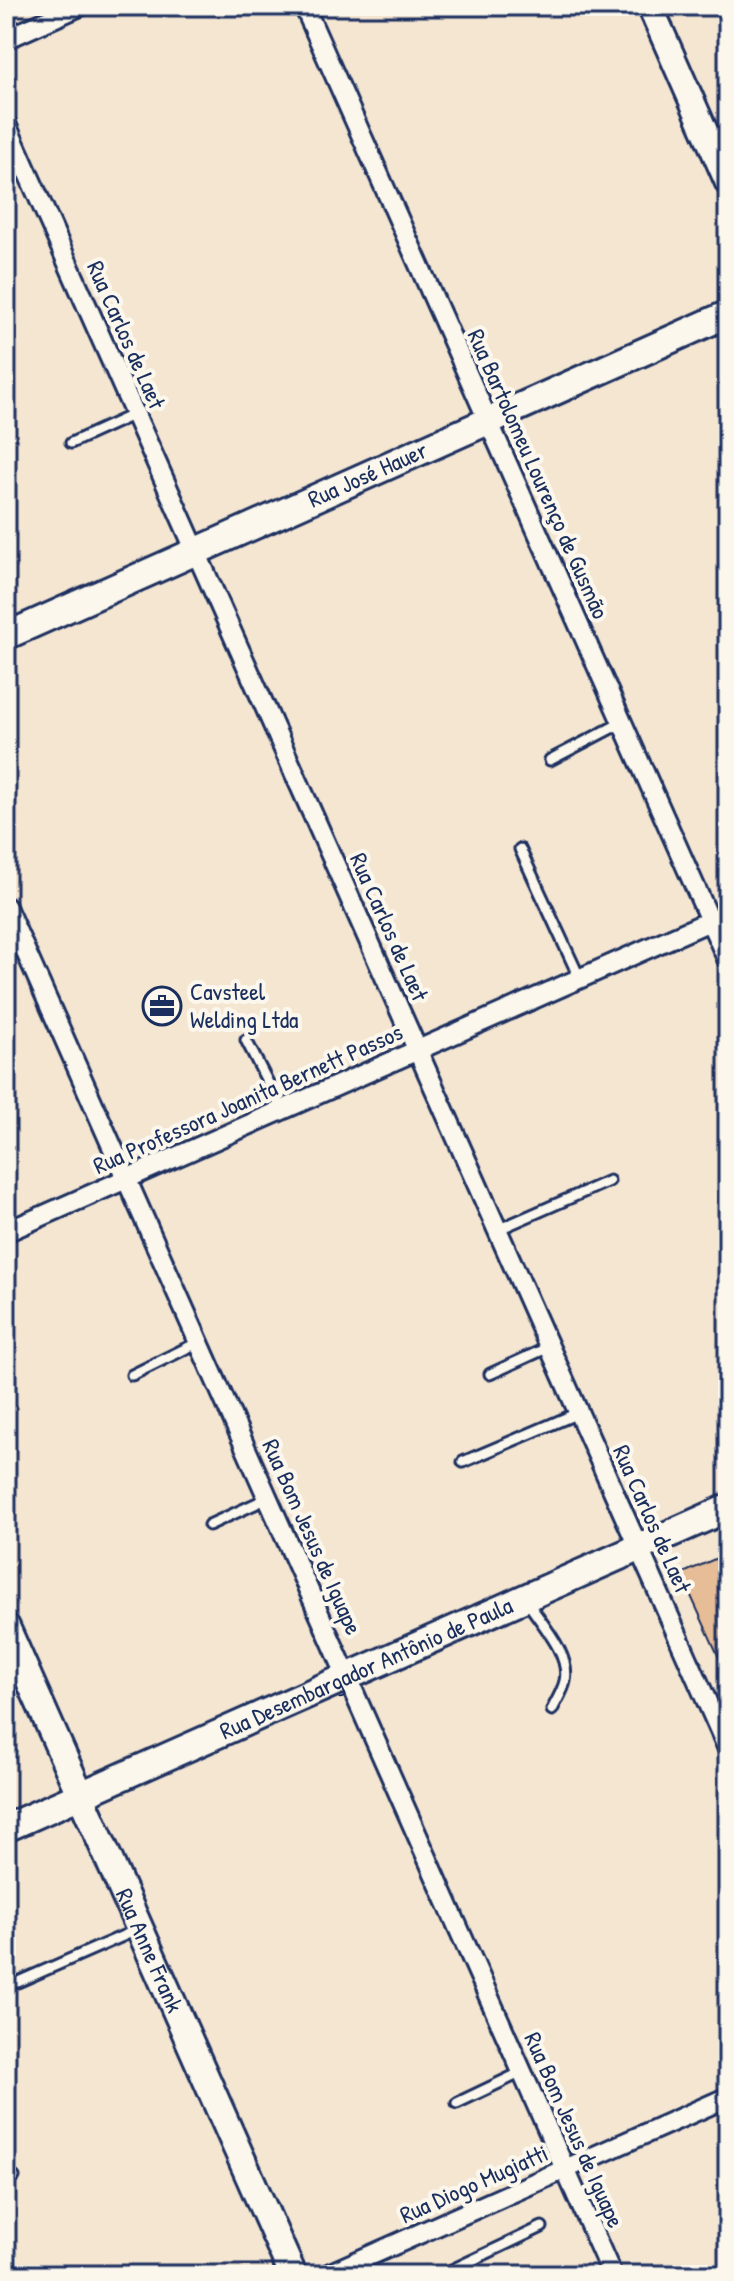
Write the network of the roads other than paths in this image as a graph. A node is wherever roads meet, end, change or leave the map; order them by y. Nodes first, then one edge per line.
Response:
1 (80, 6) edge
2 (304, 6) edge
3 (650, 6) edge
4 (6, 39) edge
5 (6, 124) edge
6 (718, 131) edge
7 (728, 183) edge
8 (728, 314) edge
9 (135, 414) junction
10 (489, 421) junction
11 (71, 443) dead end
12 (196, 551) junction
13 (6, 636) edge
14 (623, 722) junction
15 (550, 760) dead end
16 (520, 849) dead end
17 (6, 907) edge
18 (728, 913) edge
19 (710, 921) junction
20 (728, 961) edge
21 (580, 979) junction
22 (246, 1040) dead end
23 (418, 1050) junction
24 (282, 1110) junction
25 (127, 1179) junction
26 (609, 1181) dead end
27 (497, 1230) junction
28 (6, 1232) edge
29 (199, 1342) junction
30 (549, 1347) junction
31 (490, 1374) dead end
32 (132, 1375) dead end
33 (578, 1413) junction
34 (463, 1462) dead end
35 (268, 1498) junction
36 (728, 1508) edge
37 (209, 1525) dead end
38 (639, 1548) junction
39 (525, 1599) junction
40 (6, 1627) edge
41 (348, 1677) junction
42 (552, 1710) dead end
43 (728, 1749) edge
44 (81, 1795) junction
45 (6, 1828) edge
46 (140, 1929) junction
47 (18, 1982) dead end
48 (522, 2072) junction
49 (728, 2097) edge
50 (457, 2103) dead end
51 (565, 2169) junction
52 (542, 2227) dead end
53 (293, 2275) edge
54 (326, 2275) edge
55 (441, 2275) edge
56 (612, 2275) edge

1 - 4 street
2 - 10 street, Rua Bartolomeu Lourenço de Gusmão
3 - 6 street
5 - 9 street, Rua Carlos de Laet
6 - 7 street
8 - 10 main road, Rua José Hauer
9 - 11 lane
9 - 12 street, Rua Carlos de Laet
10 - 12 main road, Rua José Hauer
10 - 14 street, Rua Bartolomeu Lourenço de Gusmão
12 - 13 main road, Rua José Hauer
12 - 23 street, Rua Carlos de Laet
14 - 15 lane
14 - 19 street, Rua Bartolomeu Lourenço de Gusmão
16 - 21 lane
17 - 25 street, Rua Bom Jesus de Iguape
18 - 19 street, Rua Professora Joanita Bernett Passos
19 - 20 street, Rua Bartolomeu Lourenço de Gusmão
19 - 21 street, Rua Professora Joanita Bernett Passos
21 - 23 street, Rua Professora Joanita Bernett Passos
22 - 24 lane
23 - 24 street, Rua Professora Joanita Bernett Passos
23 - 27 street, Rua Carlos de Laet
24 - 25 street, Rua Professora Joanita Bernett Passos
25 - 28 street, Rua Professora Joanita Bernett Passos
25 - 29 street, Rua Bom Jesus de Iguape
26 - 27 lane
27 - 30 street, Rua Carlos de Laet
29 - 32 lane
29 - 35 street, Rua Bom Jesus de Iguape
30 - 31 lane
30 - 33 street, Rua Carlos de Laet
33 - 34 lane
33 - 38 street, Rua Carlos de Laet
35 - 37 lane
35 - 41 street, Rua Bom Jesus de Iguape
36 - 38 main road, Rua Desembargador Antônio de Paula
38 - 39 main road, Rua Desembargador Antônio de Paula
38 - 43 street, Rua Carlos de Laet
39 - 41 main road, Rua Desembargador Antônio de Paula
39 - 42 lane
40 - 44 main road, Rua Anne Frank
41 - 44 main road, Rua Desembargador Antônio de Paula
41 - 48 street, Rua Bom Jesus de Iguape
44 - 45 main road, Rua Desembargador Antônio de Paula
44 - 46 main road, Rua Anne Frank
46 - 47 lane
46 - 53 main road, Rua Anne Frank
48 - 50 lane
48 - 51 street, Rua Bom Jesus de Iguape
49 - 51 street, Rua Diogo Mugiatti
51 - 54 street, Rua Diogo Mugiatti
51 - 56 street, Rua Bom Jesus de Iguape
52 - 55 lane

